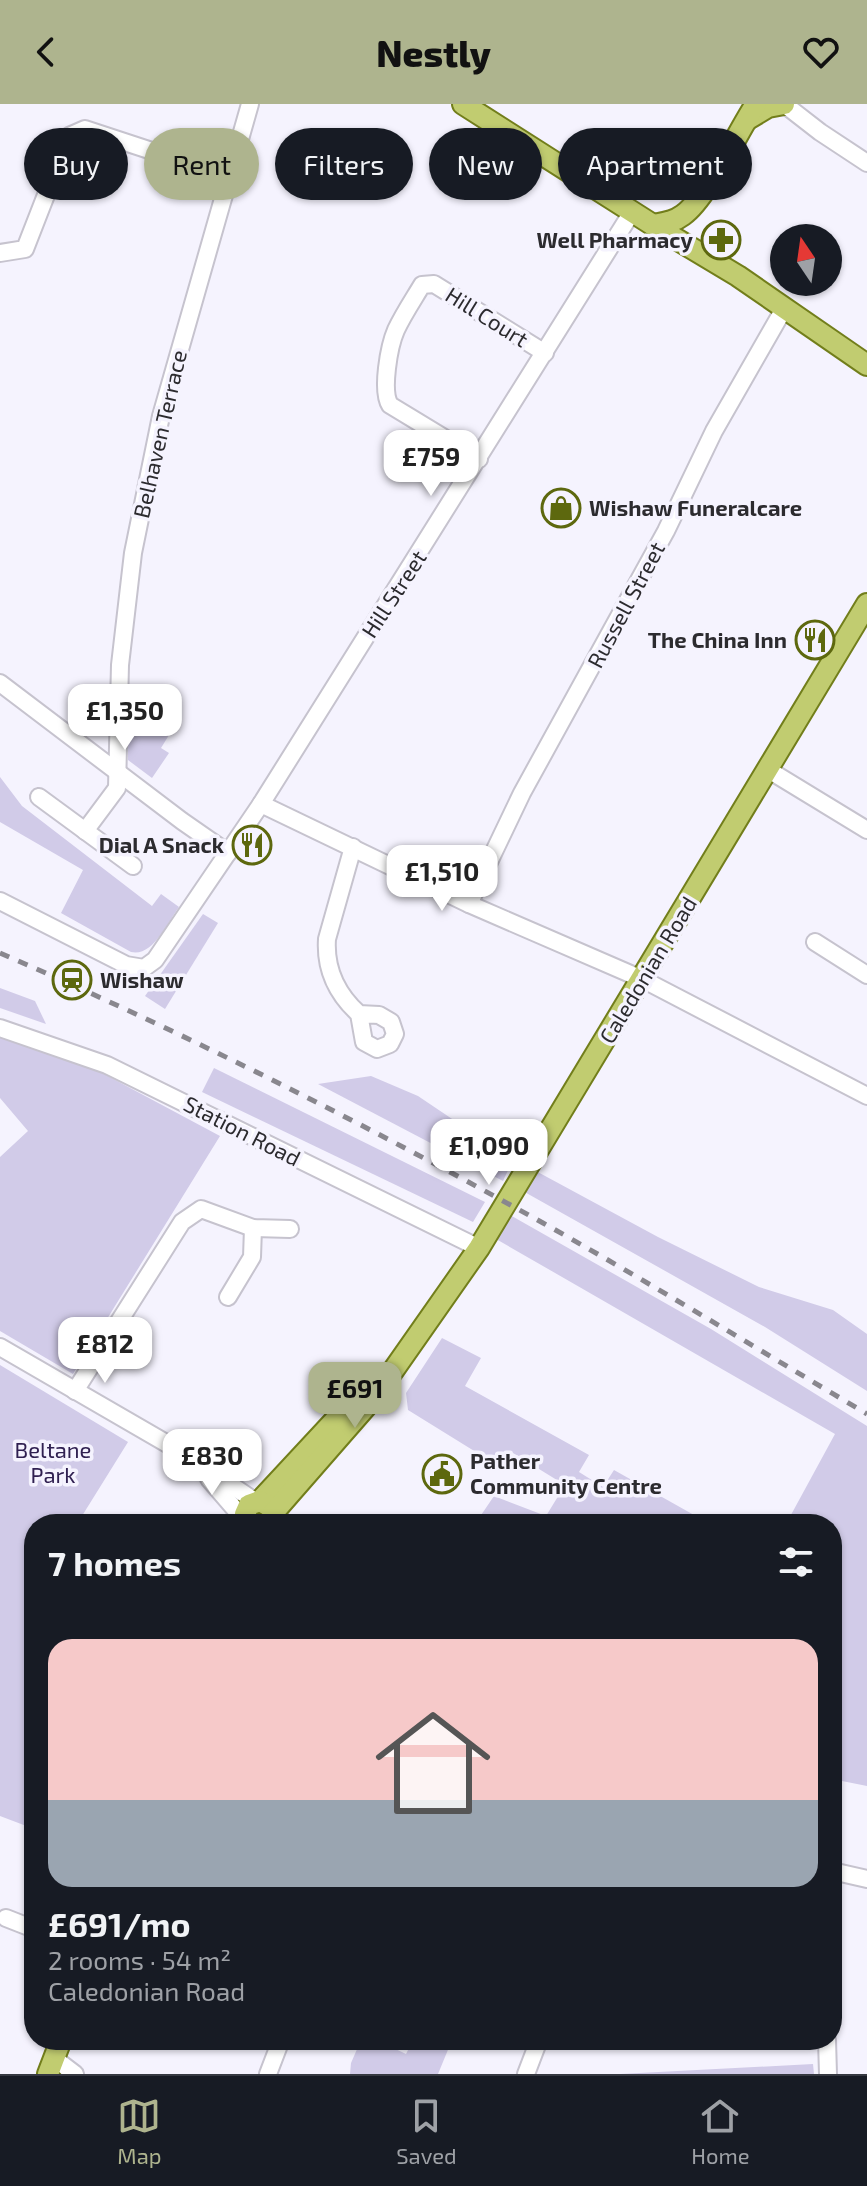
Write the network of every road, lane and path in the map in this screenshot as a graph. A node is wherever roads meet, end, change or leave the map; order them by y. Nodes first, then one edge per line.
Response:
1 (250, 104) edge
2 (463, 104) edge
3 (756, 104) edge
4 (784, 104) edge
5 (743, 125) junction
6 (243, 128) edge
7 (144, 148) edge
8 (867, 163) edge
9 (221, 200) edge
10 (632, 212) junction
11 (653, 225) junction
12 (0, 253) edge
13 (785, 307) junction
14 (545, 353) junction
15 (867, 365) edge
16 (479, 459) junction
17 (867, 604) edge
18 (0, 683) edge
19 (767, 769) junction
20 (117, 771) junction
21 (39, 797) dead end
22 (261, 804) junction
23 (867, 830) edge
24 (85, 831) junction
25 (353, 847) junction
26 (228, 853) junction
27 (133, 866) dead end
28 (0, 901) edge
29 (469, 904) junction
30 (815, 942) dead end
31 (867, 975) edge
32 (642, 979) junction
33 (359, 1014) dead end
34 (0, 1028) edge
35 (867, 1096) edge
36 (253, 1228) junction
37 (290, 1229) dead end
38 (479, 1248) junction
39 (228, 1297) dead end
40 (0, 1347) edge
41 (75, 1391) junction
42 (190, 1457) junction
43 (265, 1510) edge
44 (239, 1514) edge
45 (246, 1514) edge
46 (842, 1873) edge
47 (867, 1879) edge
48 (6, 1918) dead end
49 (24, 1925) edge
50 (277, 2050) edge
51 (535, 2050) edge
52 (827, 2050) edge
53 (54, 2057) edge
54 (75, 2074) edge
55 (268, 2074) edge
56 (526, 2074) edge
57 (828, 2074) edge

1 - 6 street, Belhaven Terrace
2 - 10 main road
3 - 5 main road
4 - 5 main road
4 - 8 street
5 - 11 main road
7 - 12 street
9 - 20 street, Belhaven Terrace
10 - 11 main road
10 - 14 street, Hill Street
11 - 13 main road
13 - 15 main road
13 - 29 street, Russell Street
14 - 16 street, Hill Street
14 - 16 street, Hill Court
16 - 22 street, Hill Street
17 - 19 main road, Caledonian Road
18 - 20 street
19 - 23 street
19 - 32 main road, Caledonian Road
20 - 24 street, Belhaven Terrace
20 - 26 street
21 - 24 street
22 - 25 street
22 - 26 street, Hill Street
24 - 27 street
25 - 29 street
25 - 33 street
26 - 28 street, Hill Street
29 - 32 street
30 - 31 street
32 - 35 street
32 - 38 main road, Caledonian Road
34 - 38 street, Station Road
36 - 37 street
36 - 39 street
36 - 41 street
38 - 43 main road, Caledonian Road
40 - 41 street
41 - 42 street
42 - 43 street
42 - 44 street
43 - 45 main road, Caledonian Road
46 - 47 street
48 - 49 street
50 - 55 street
51 - 56 street
52 - 57 street
53 - 54 street

